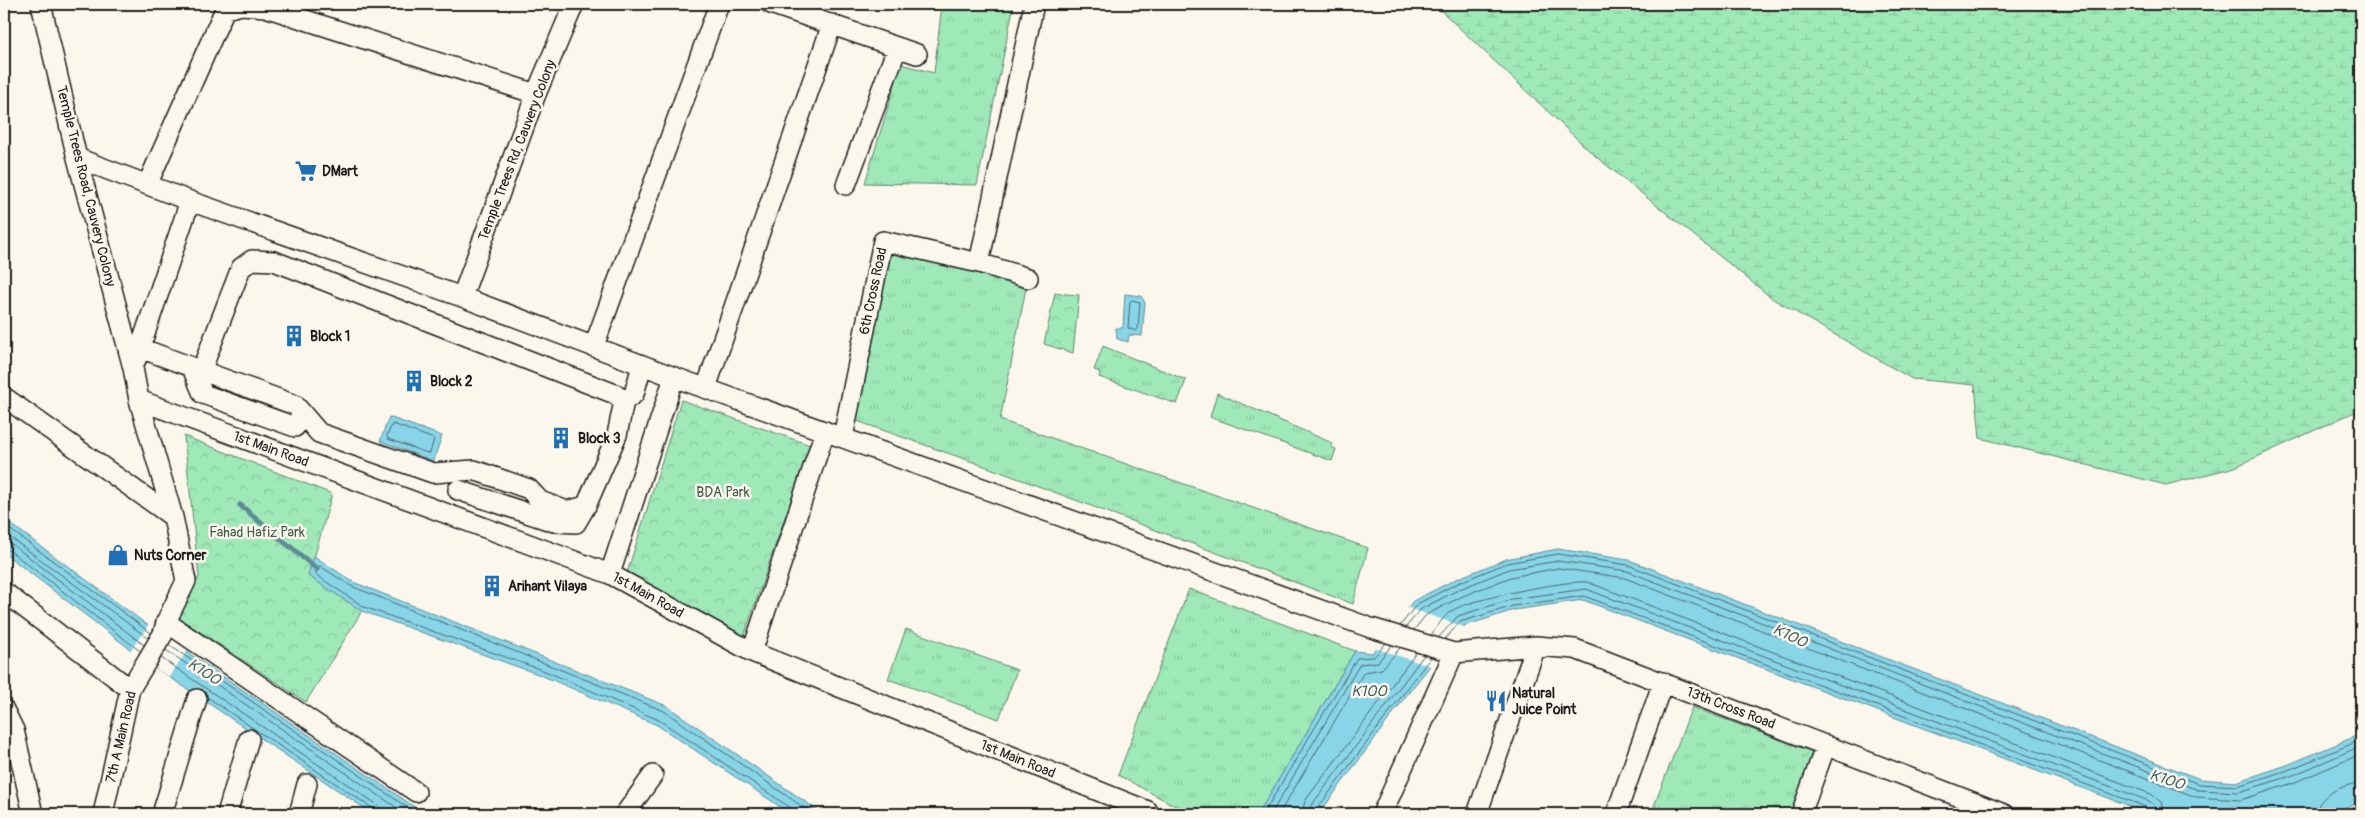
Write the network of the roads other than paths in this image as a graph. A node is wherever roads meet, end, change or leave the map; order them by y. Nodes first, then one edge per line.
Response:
1 (41, 4) edge
2 (574, 4) edge
3 (719, 4) edge
4 (771, 4) edge
5 (1034, 4) edge
6 (832, 24) junction
7 (897, 48) junction
8 (917, 54) dead end
9 (536, 94) junction
10 (78, 158) junction
11 (148, 183) junction
12 (846, 185) dead end
13 (190, 201) junction
14 (980, 263) junction
15 (1028, 278) dead end
16 (462, 298) junction
17 (594, 346) junction
18 (140, 348) junction
19 (642, 365) junction
20 (133, 368) junction
21 (196, 370) junction
22 (674, 377) junction
23 (706, 388) junction
24 (4, 397) edge
25 (139, 400) junction
26 (624, 401) junction
27 (295, 427) dead end
28 (834, 434) junction
29 (458, 490) dead end
30 (586, 506) junction
31 (173, 517) junction
32 (610, 574) junction
33 (4, 592) edge
34 (165, 628) junction
35 (1536, 646) junction
36 (752, 652) junction
37 (1452, 653) junction
38 (1663, 682) junction
39 (130, 689) junction
40 (197, 699) dead end
41 (4, 710) edge
42 (249, 739) dead end
43 (1826, 745) junction
44 (653, 775) dead end
45 (307, 784) dead end
46 (416, 792) dead end
47 (1148, 811) dead end
48 (33, 814) edge
49 (102, 814) edge
50 (162, 814) edge
51 (227, 814) edge
52 (299, 814) edge
53 (625, 814) edge
54 (1382, 814) edge
55 (1477, 814) edge
56 (1616, 814) edge
57 (1801, 814) edge
58 (2004, 814) edge

1 - 10 street, Temple Trees Road, Cauvery Colony
2 - 9 street, Temple Trees Rd, Cauvery Colony
3 - 17 street
4 - 6 street
5 - 14 street
6 - 7 street
6 - 23 street
7 - 8 street
7 - 12 street
9 - 11 street
9 - 16 street, Temple Trees Rd, Cauvery Colony
10 - 11 street
10 - 20 street, Temple Trees Road, Cauvery Colony
11 - 13 street
13 - 16 street
13 - 18 street
14 - 15 street
14 - 28 street, 6th Cross Road
16 - 17 street
17 - 19 street
18 - 20 street
18 - 21 street
19 - 22 street
19 - 26 street
20 - 25 street, Temple Trees Road, Cauvery Colony
21 - 26 street
21 - 27 street
21 - 30 street
22 - 23 street
22 - 32 street
23 - 28 street
24 - 31 street
25 - 31 street, Temple Trees Road, Cauvery Colony
25 - 32 street, 1st Main Road
26 - 30 street
28 - 36 street
28 - 37 street
29 - 30 street
31 - 34 street, 7th A Main Road
32 - 36 street, 1st Main Road
33 - 39 street
34 - 39 street, 7th A Main Road
34 - 46 street
35 - 37 street, 13th Cross Road
35 - 38 street, 13th Cross Road
35 - 55 street
36 - 47 street, 1st Main Road
37 - 54 street
38 - 43 street, 13th Cross Road
38 - 56 street
39 - 49 street, 7th A Main Road
40 - 50 street
41 - 48 street
42 - 51 street
43 - 57 street
43 - 58 street, 13th Cross Road
44 - 53 street
45 - 52 street

